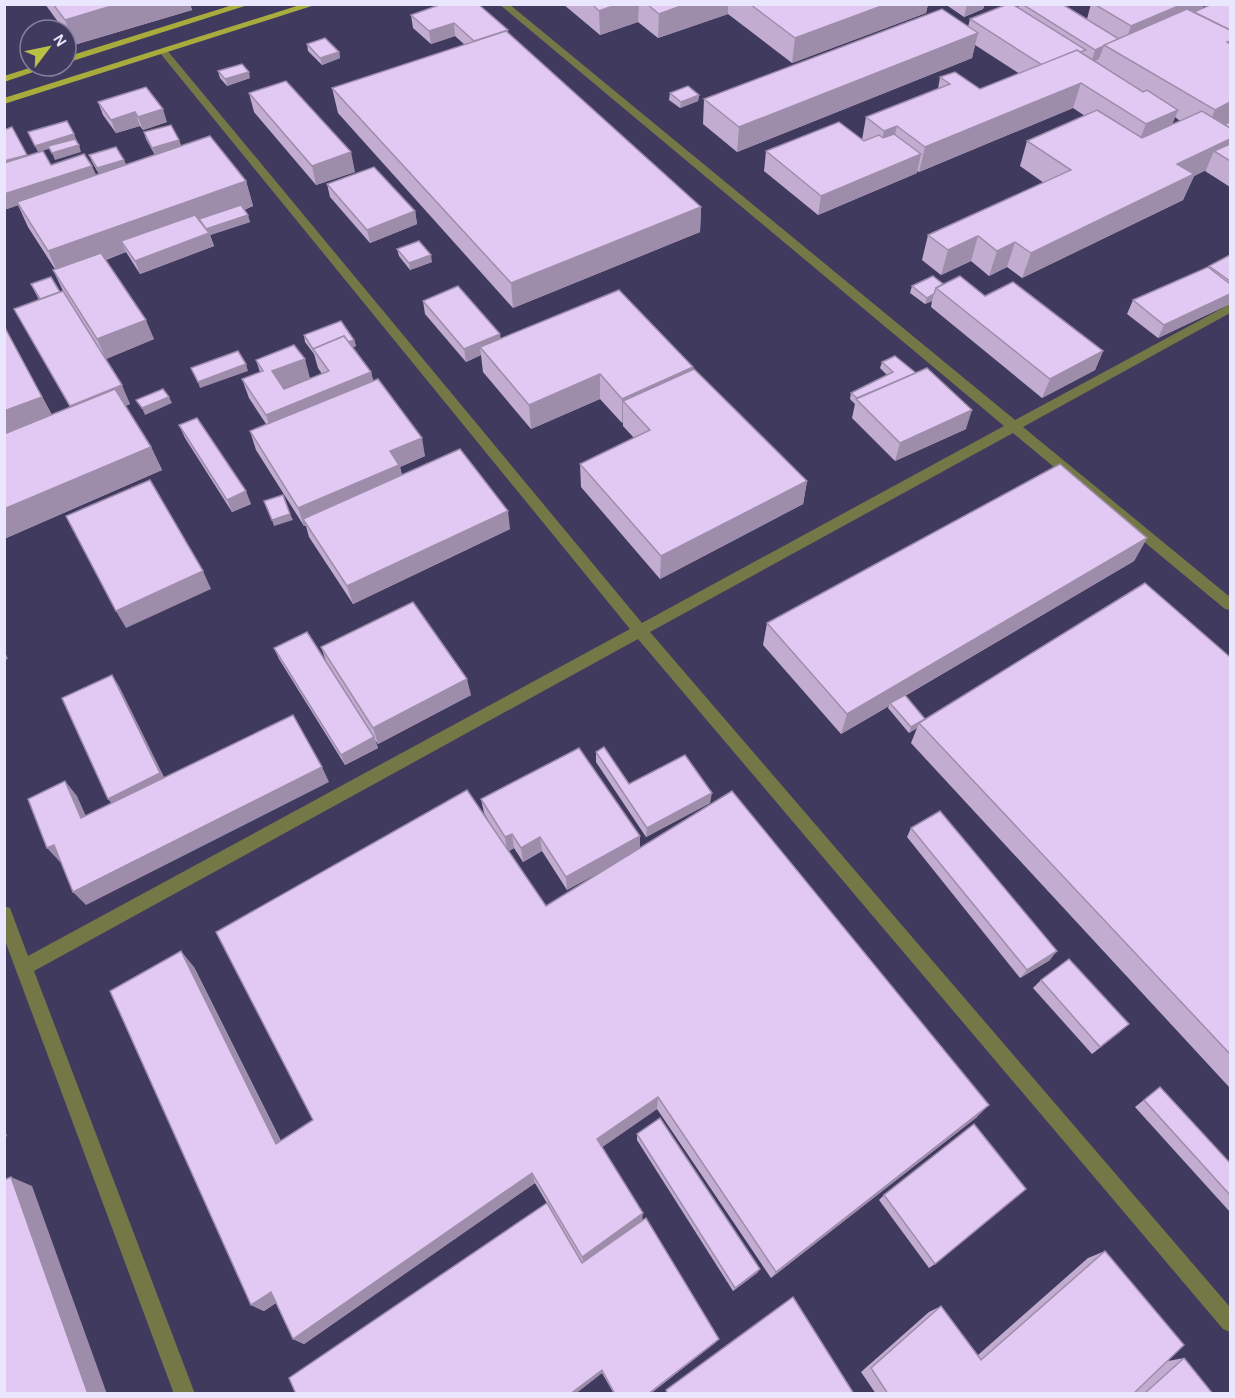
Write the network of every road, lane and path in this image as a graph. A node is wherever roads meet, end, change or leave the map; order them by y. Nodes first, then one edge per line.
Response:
1 (247, 4) edge
2 (314, 4) edge
3 (503, 4) edge
4 (163, 51) junction
5 (78, 56) edge
6 (4, 101) edge
7 (1230, 308) edge
8 (1013, 426) junction
9 (1230, 605) edge
10 (640, 631) junction
11 (4, 914) edge
12 (25, 967) junction
13 (1230, 1322) edge
14 (185, 1394) edge

1 - 5 main road
2 - 4 main road
3 - 8 lane
4 - 6 main road
4 - 10 lane
7 - 8 lane
8 - 9 lane
8 - 10 lane
10 - 12 lane
10 - 13 lane
11 - 12 lane
12 - 14 lane

